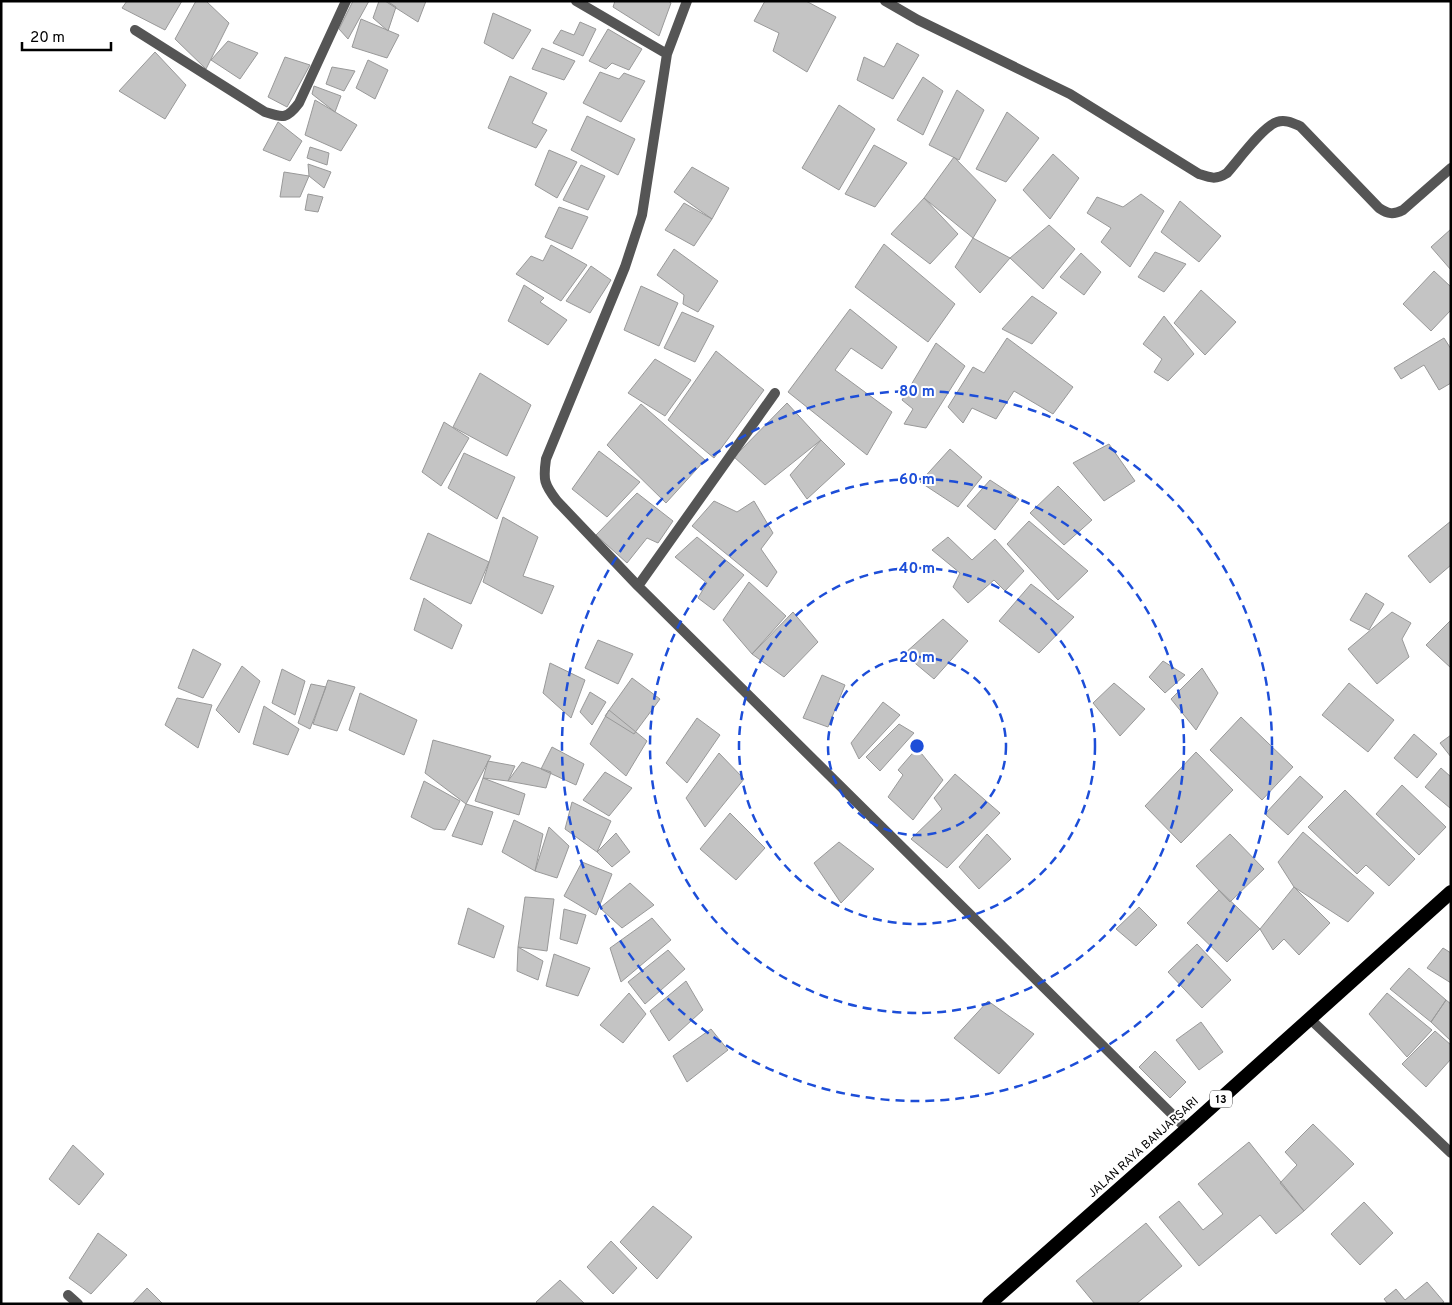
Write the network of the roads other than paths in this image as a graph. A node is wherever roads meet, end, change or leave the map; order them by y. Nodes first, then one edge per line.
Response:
1 (346, 1) edge
2 (576, 1) edge
3 (687, 1) edge
4 (885, 1) edge
5 (136, 30) dead end
6 (667, 54) junction
7 (1451, 168) edge
8 (775, 393) dead end
9 (638, 586) junction
10 (1451, 892) edge
11 (1310, 1019) junction
12 (1187, 1129) junction
13 (1451, 1152) edge
14 (68, 1295) dead end
15 (78, 1304) edge
16 (989, 1304) edge

1 - 5 street
2 - 6 street
3 - 6 street
4 - 7 street
6 - 9 street
8 - 9 street
9 - 12 street
10 - 11 highway, JALAN RAYA BANJARSARI / 13
11 - 12 highway, JALAN RAYA BANJARSARI / 13
11 - 13 street
12 - 16 highway, JALAN RAYA BANJARSARI / 13
14 - 15 street

